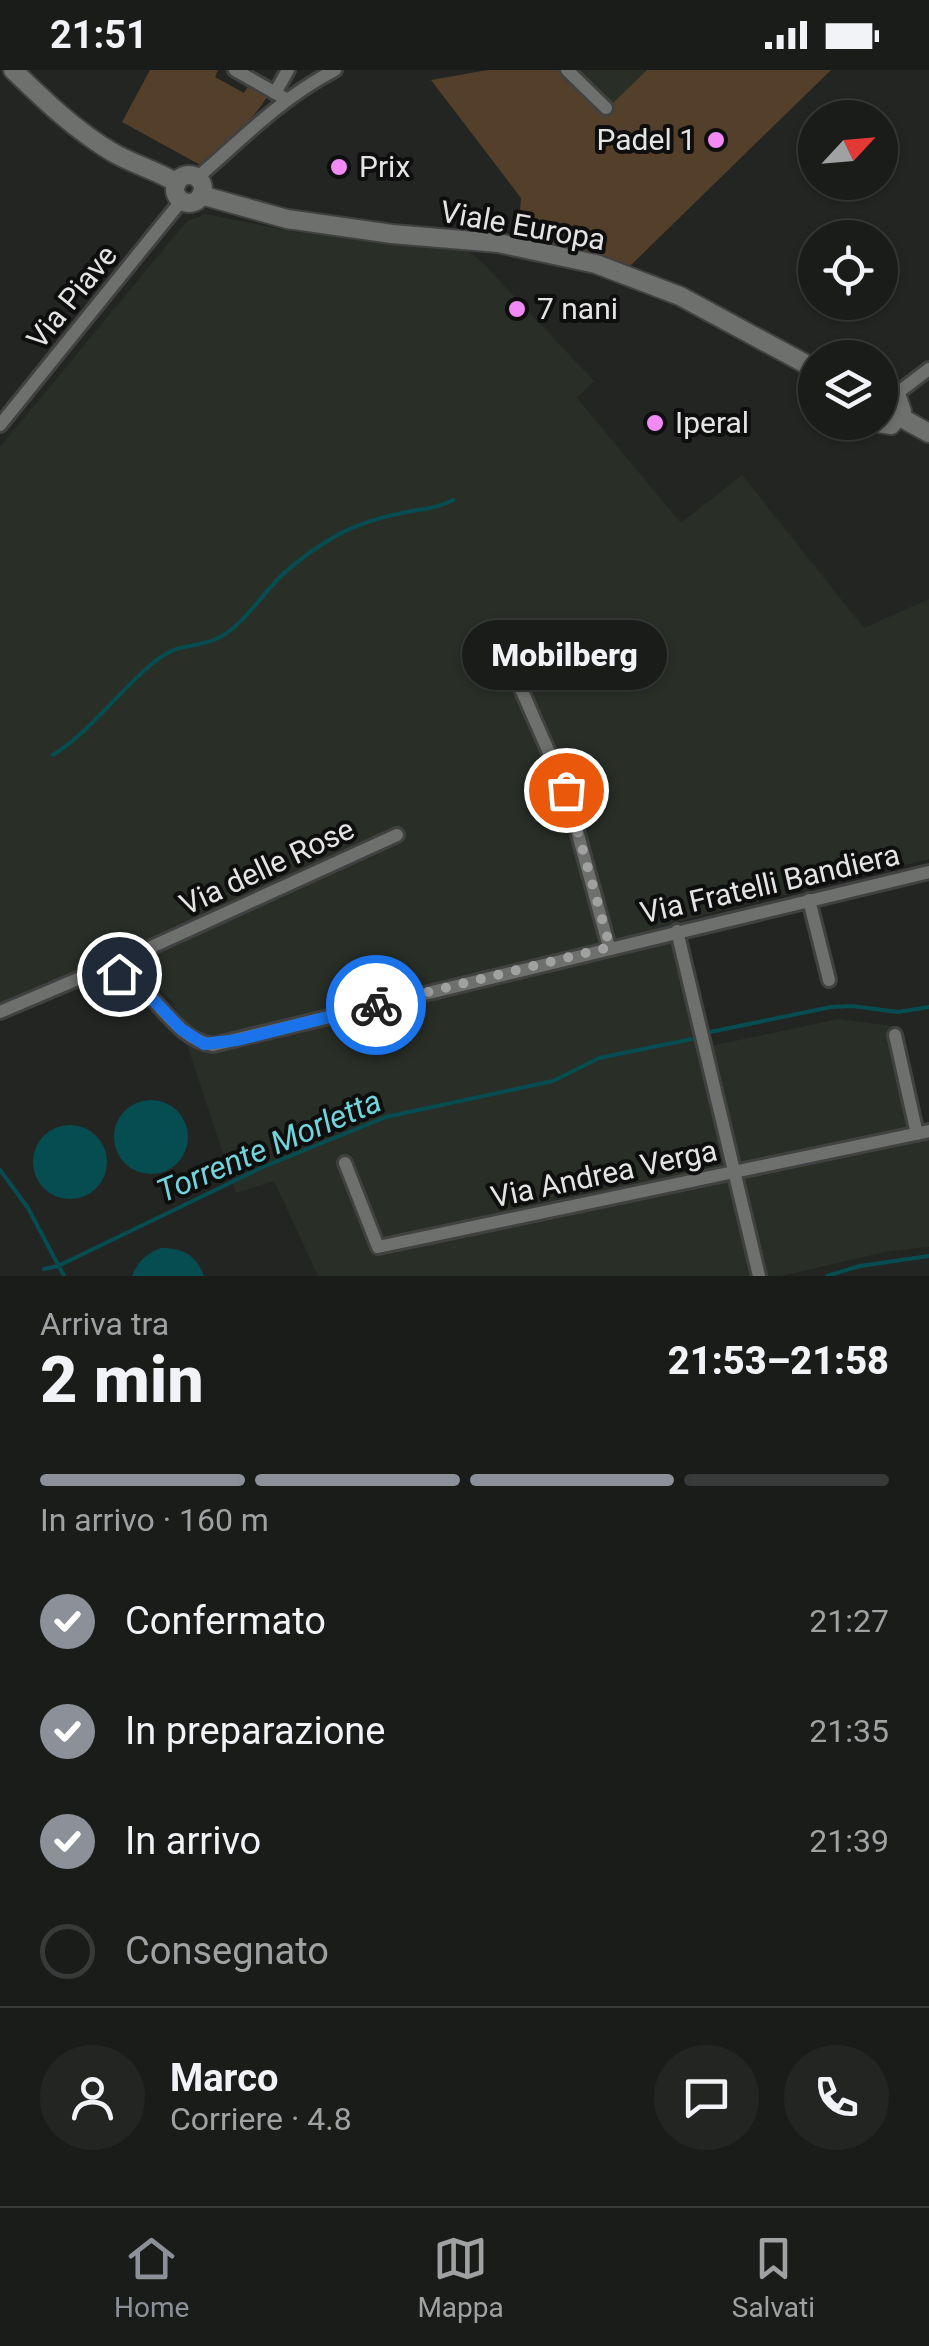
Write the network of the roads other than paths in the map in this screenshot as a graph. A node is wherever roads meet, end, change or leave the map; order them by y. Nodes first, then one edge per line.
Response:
1 (13, 70) edge
2 (235, 70) edge
3 (288, 70) edge
4 (335, 70) edge
5 (568, 70) edge
6 (281, 96) junction
7 (606, 108) dead end
8 (199, 186) junction
9 (179, 192) junction
10 (798, 360) edge
11 (929, 369) edge
12 (898, 386) edge
13 (898, 401) edge
14 (900, 417) joint
15 (0, 424) edge
16 (929, 433) edge
17 (496, 632) dead end
18 (397, 834) dead end
19 (929, 872) edge
20 (809, 900) junction
21 (676, 931) junction
22 (610, 947) junction
23 (104, 968) junction
24 (829, 980) dead end
25 (0, 1012) edge
26 (896, 1036) dead end
27 (923, 1132) edge
28 (345, 1163) dead end
29 (734, 1172) junction
30 (759, 1276) edge

1 - 9 street
2 - 6 street
3 - 6 street
4 - 6 street
5 - 7 street
6 - 8 street
8 - 9 street, Viale Europa
8 - 10 street, Viale Europa
9 - 15 street, Via Piave
11 - 12 street
13 - 14 street
14 - 16 street
17 - 22 street
18 - 23 street, Via delle Rose
19 - 20 street, Via Fratelli Bandiera
20 - 21 street, Via Fratelli Bandiera
20 - 24 street
21 - 22 street, Via Fratelli Bandiera
21 - 29 street
22 - 23 street, Via Fratelli Bandiera
23 - 25 street, Via delle Rose
26 - 27 street
27 - 29 street, Via Andrea Verga
28 - 29 street, Via Andrea Verga
29 - 30 street

